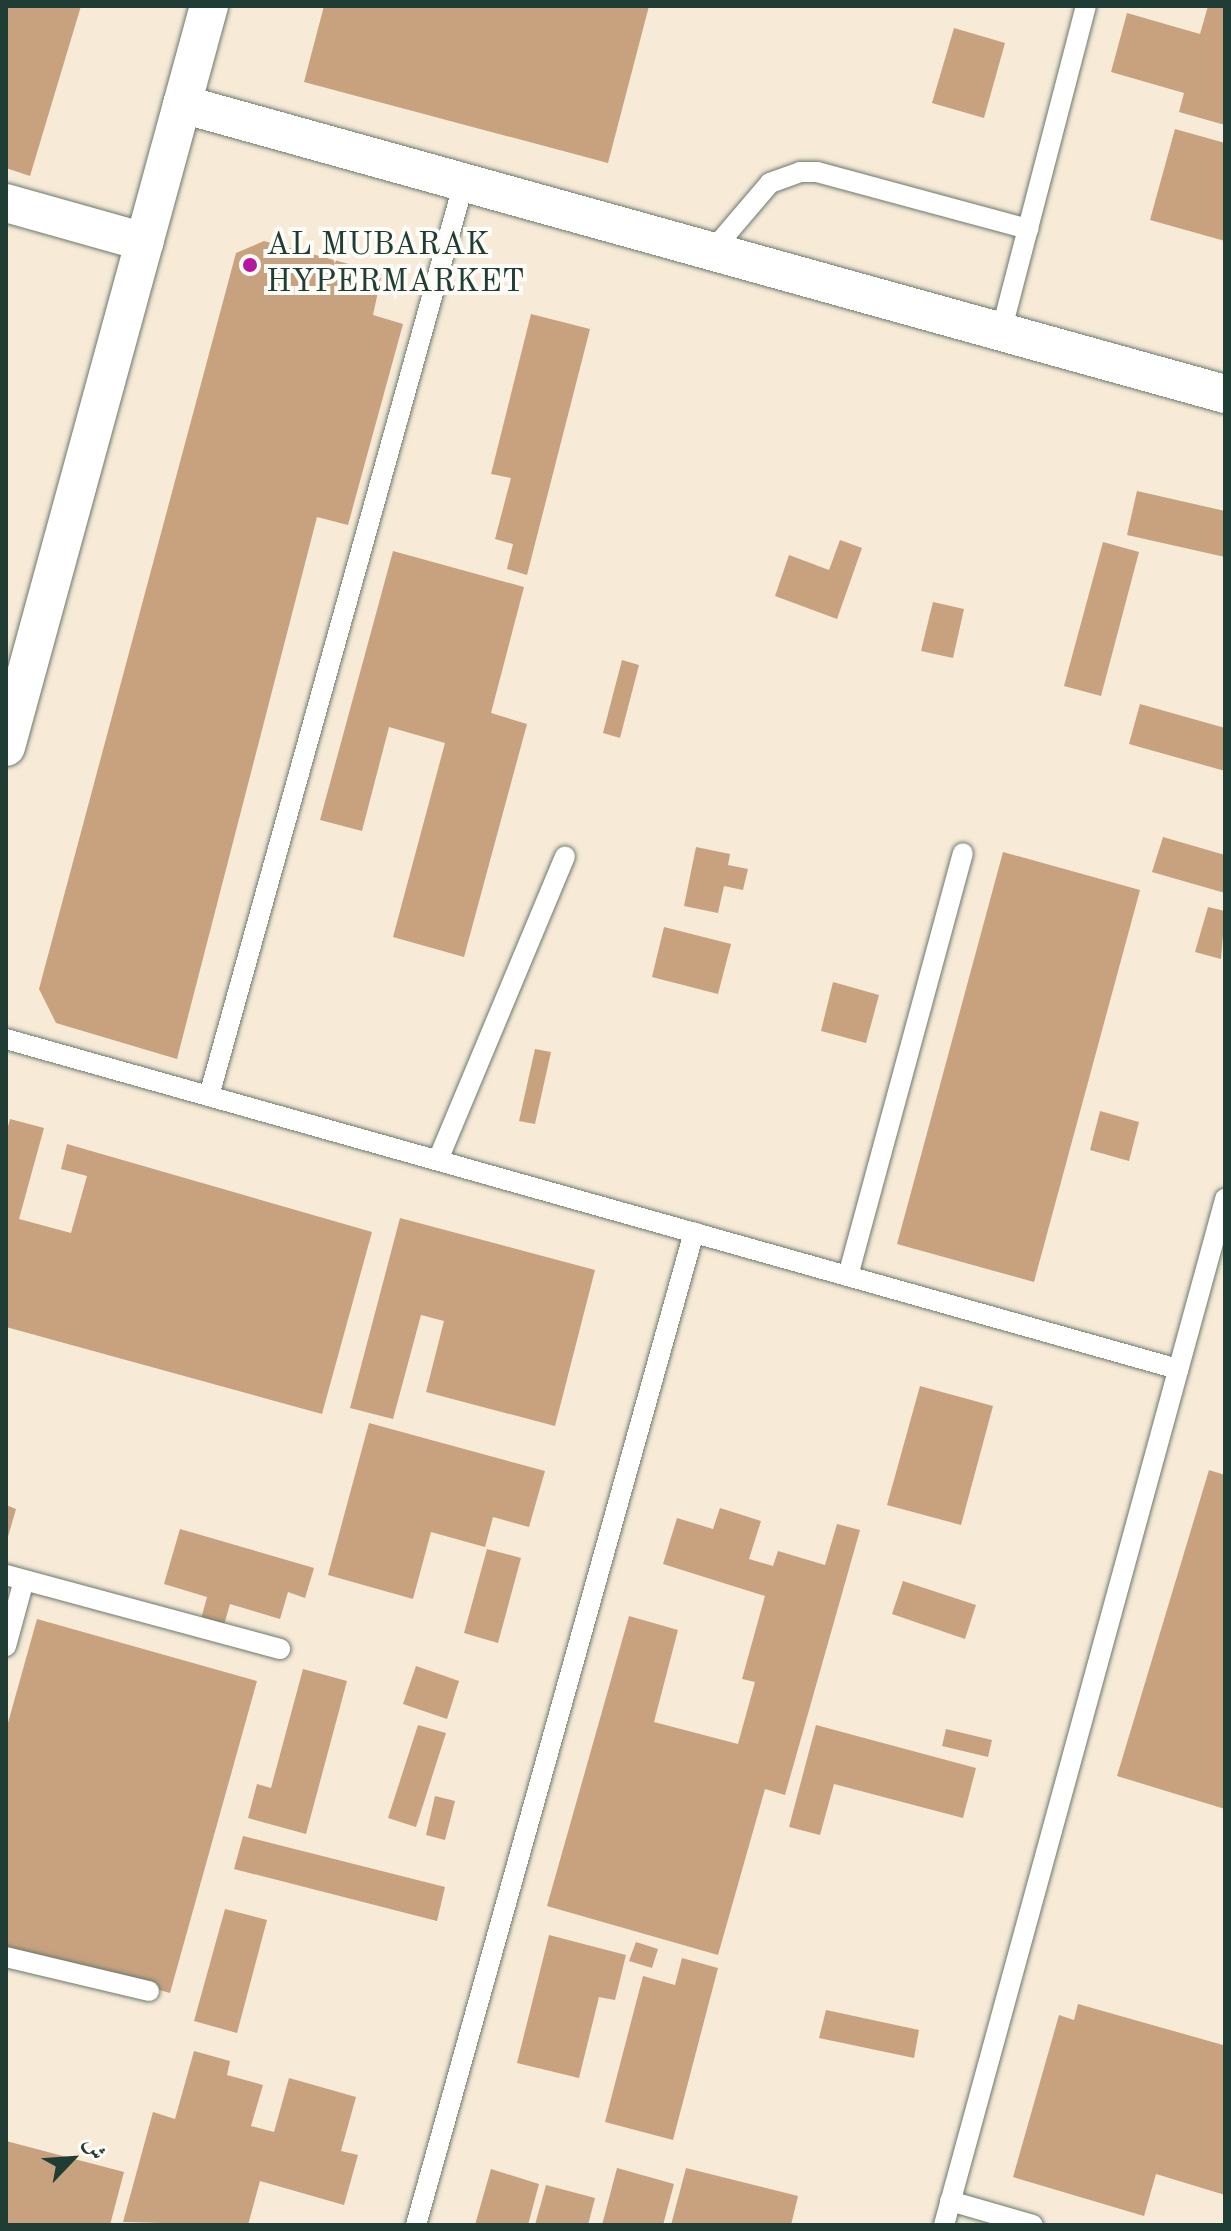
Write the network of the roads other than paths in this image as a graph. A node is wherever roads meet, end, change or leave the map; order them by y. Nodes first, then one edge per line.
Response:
1 (209, 6) edge
2 (1086, 6) edge
3 (182, 104) junction
4 (464, 182) junction
5 (6, 203) edge
6 (1028, 229) junction
7 (145, 242) junction
8 (712, 251) junction
9 (1001, 332) junction
10 (1225, 394) edge
11 (6, 747) edge
12 (963, 853) dead end
13 (565, 857) dead end
14 (6, 1039) edge
15 (209, 1096) junction
16 (438, 1160) junction
17 (1225, 1199) edge
18 (694, 1232) junction
19 (848, 1276) junction
20 (1178, 1369) junction
21 (15, 1578) edge
22 (6, 1646) edge
23 (280, 1649) dead end
24 (6, 1957) edge
25 (149, 1991) dead end
26 (950, 2201) junction
27 (416, 2225) edge
28 (944, 2225) edge
29 (1033, 2225) edge

1 - 3 street
2 - 6 lane
3 - 4 street
3 - 7 street
4 - 8 street
4 - 15 lane
5 - 7 street
6 - 8 lane
6 - 9 lane
7 - 11 street
8 - 9 street
9 - 10 street
12 - 19 lane
13 - 16 lane
14 - 15 lane
15 - 16 lane
16 - 18 lane
17 - 20 lane
18 - 19 lane
18 - 27 lane
19 - 20 lane
20 - 26 lane
21 - 22 lane
21 - 23 lane
24 - 25 lane
26 - 28 lane
26 - 29 lane

